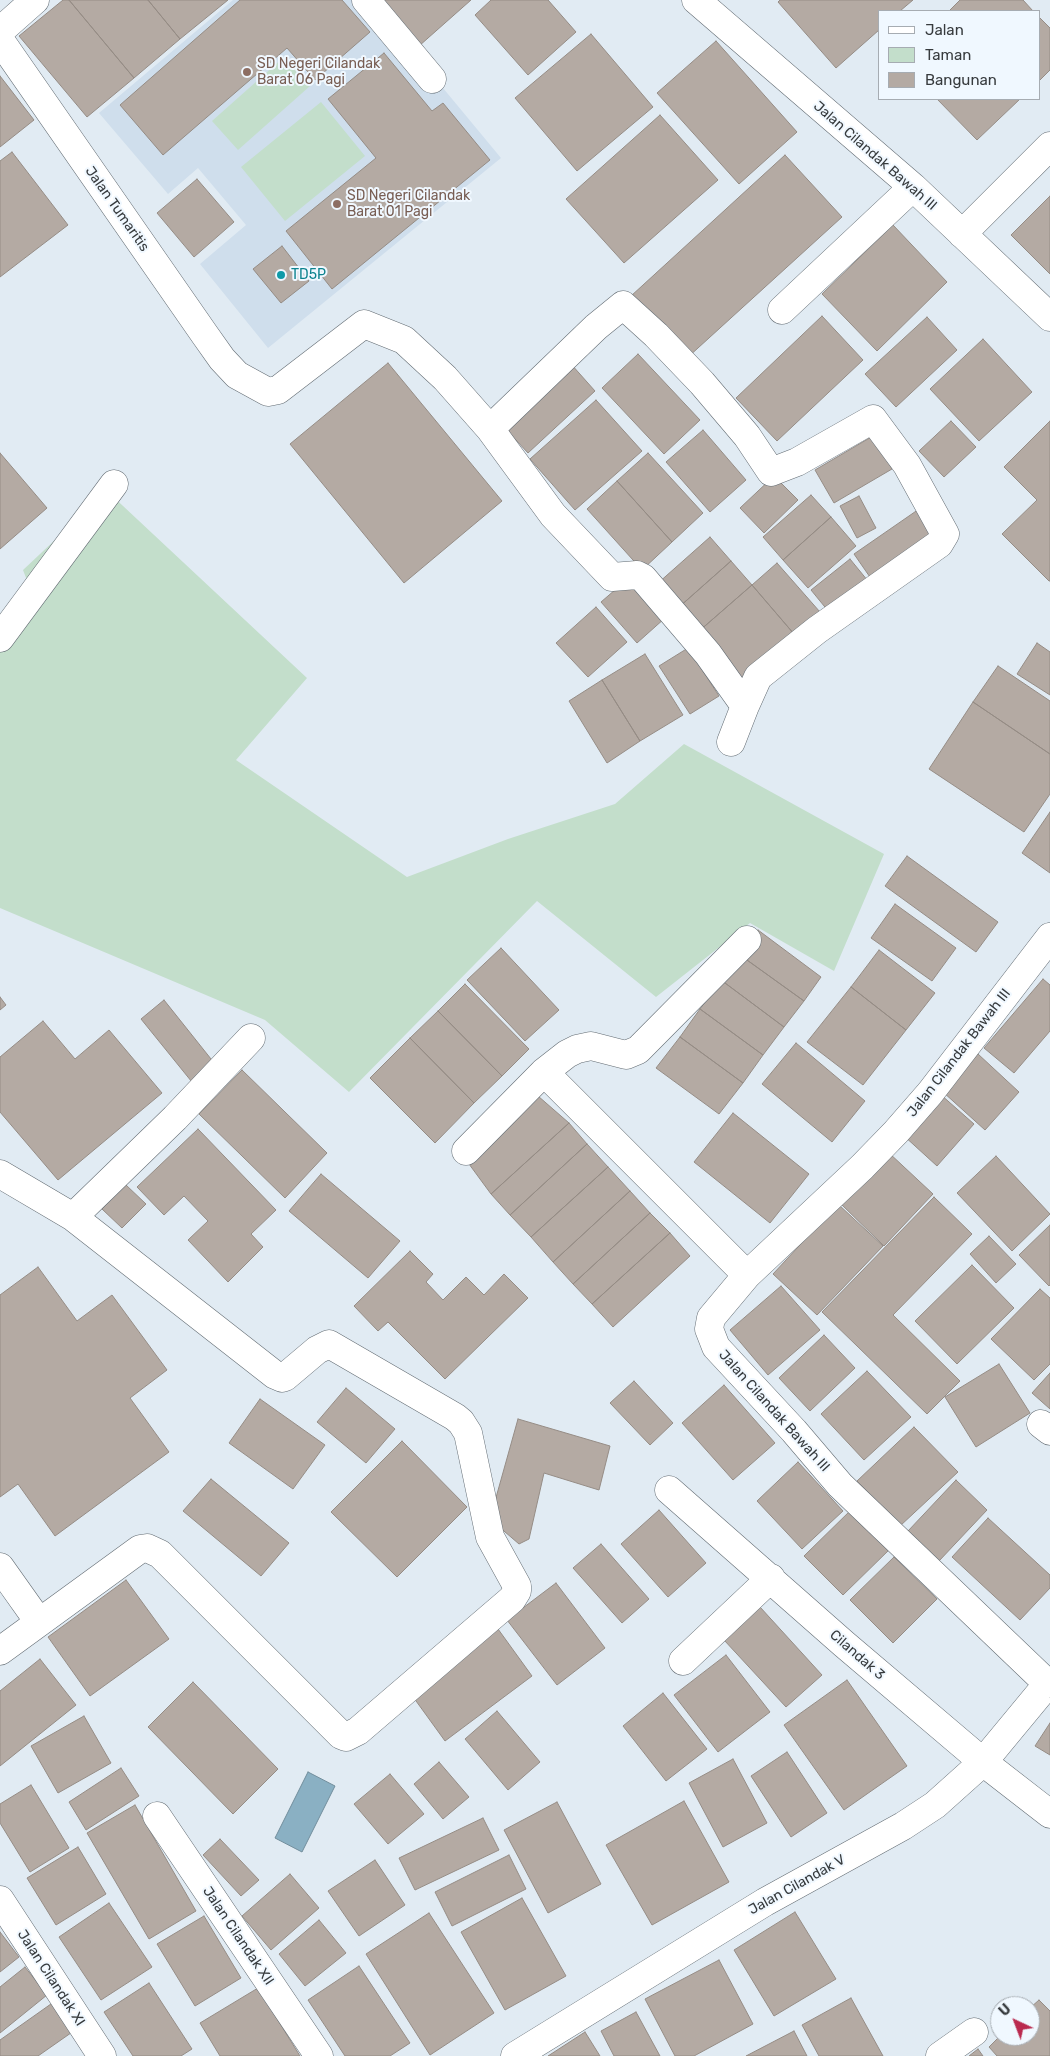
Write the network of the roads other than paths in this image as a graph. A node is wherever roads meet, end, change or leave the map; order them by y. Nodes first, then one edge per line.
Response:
1 (35, 0) edge
2 (366, 0) edge
3 (696, 0) edge
4 (0, 31) edge
5 (0, 40) edge
6 (432, 79) dead end
7 (1050, 146) edge
8 (913, 186) junction
9 (962, 234) junction
10 (782, 310) dead end
11 (1050, 317) edge
12 (490, 428) junction
13 (114, 484) dead end
14 (0, 638) edge
15 (745, 706) junction
16 (731, 742) dead end
17 (1050, 938) edge
18 (747, 940) dead end
19 (251, 1038) dead end
20 (544, 1072) junction
21 (466, 1151) dead end
22 (0, 1174) edge
23 (73, 1217) junction
24 (747, 1275) junction
25 (669, 1490) dead end
26 (0, 1567) edge
27 (771, 1578) junction
28 (39, 1622) junction
29 (0, 1651) edge
30 (683, 1661) dead end
31 (1049, 1682) edge
32 (983, 1762) junction
33 (1050, 1814) edge
34 (157, 1816) dead end
35 (0, 1900) edge
36 (974, 2032) dead end
37 (102, 2056) edge
38 (319, 2056) edge
39 (515, 2056) edge
40 (940, 2056) edge

1 - 4 street
2 - 6 street
3 - 8 street, Jalan Cilandak Bawah III
5 - 12 street, Jalan Tumaritis
7 - 9 street
8 - 9 street, Jalan Cilandak Bawah III
8 - 10 street
9 - 11 street, Jalan Cilandak Bawah III
12 - 15 street
12 - 15 street
13 - 14 street
15 - 16 street
17 - 24 street, Jalan Cilandak Bawah III
18 - 20 street
19 - 23 street
20 - 21 street
20 - 24 street
22 - 23 street
23 - 28 street
24 - 31 street, Jalan Cilandak Bawah III
25 - 27 street, Cilandak 3
26 - 28 street
27 - 30 street
27 - 32 street, Cilandak 3
28 - 29 street
31 - 32 street, Jalan Cilandak V
32 - 33 street, Cilandak 3
32 - 39 street, Jalan Cilandak V
34 - 38 street, Jalan Cilandak XII
35 - 37 street, Jalan Cilandak XI
36 - 40 street

